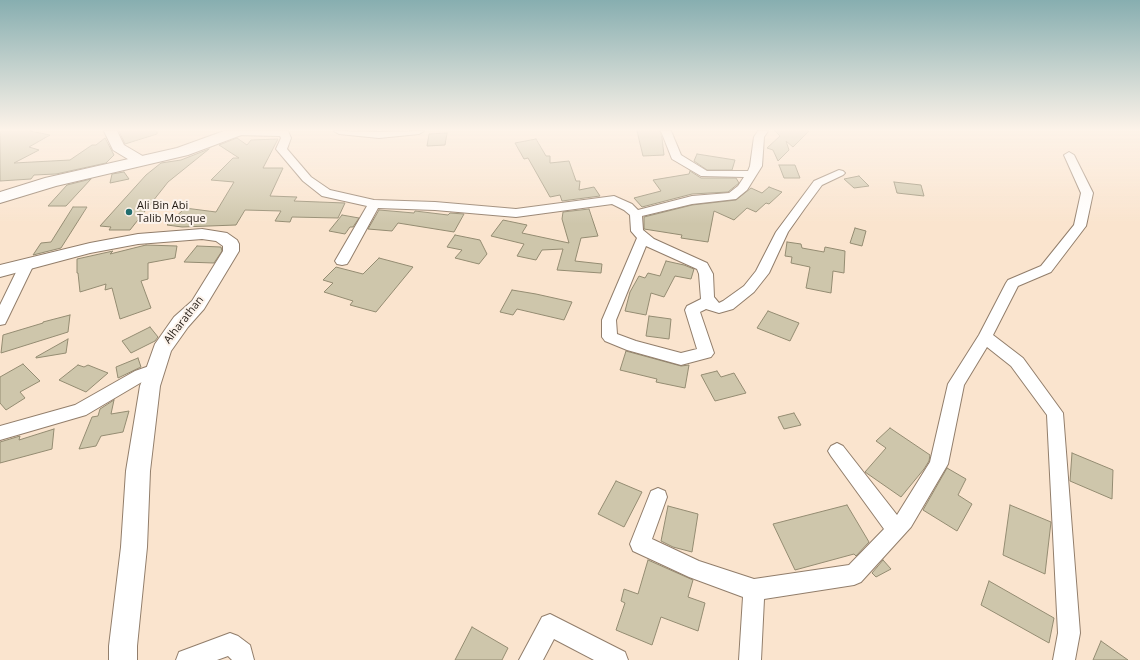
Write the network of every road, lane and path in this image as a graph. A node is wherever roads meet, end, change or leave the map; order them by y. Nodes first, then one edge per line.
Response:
1 (138, 162) edge
2 (292, 162) edge
3 (684, 162) edge
4 (756, 162) edge
5 (1072, 162) edge
6 (839, 173) dead end
7 (751, 174) junction
8 (0, 198) edge
9 (374, 204) junction
10 (636, 214) junction
11 (643, 238) junction
12 (342, 262) dead end
13 (27, 264) junction
14 (0, 271) edge
15 (709, 301) junction
16 (0, 320) edge
17 (985, 337) junction
18 (155, 370) junction
19 (0, 433) edge
20 (837, 451) dead end
21 (658, 497) dead end
22 (896, 529) junction
23 (754, 590) junction
24 (123, 660) edge
25 (187, 660) edge
26 (243, 660) edge
27 (530, 660) edge
28 (617, 660) edge
29 (750, 660) edge
30 (1064, 660) edge

1 - 8 main road
2 - 9 street
3 - 7 street
4 - 7 street
5 - 17 street
6 - 15 street
7 - 10 street
9 - 10 street
9 - 12 street
10 - 11 street
11 - 15 street
11 - 15 street
13 - 14 street, Alharathan
13 - 16 street
13 - 18 street, Alharathan
17 - 22 street
17 - 30 street
18 - 19 street
18 - 24 street, Alharathan
20 - 22 street
21 - 23 street
22 - 23 street
23 - 29 street
25 - 26 street
27 - 28 street

